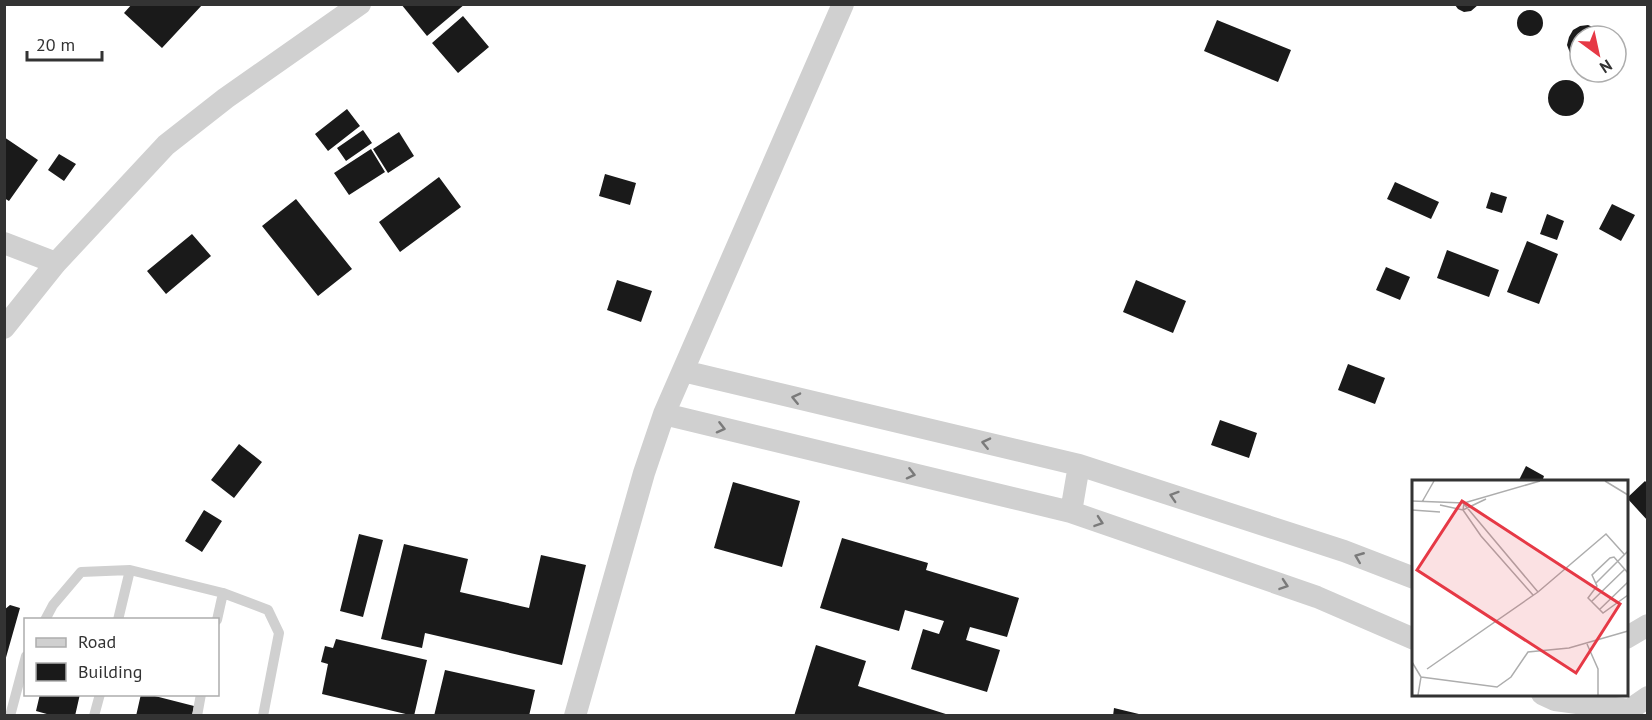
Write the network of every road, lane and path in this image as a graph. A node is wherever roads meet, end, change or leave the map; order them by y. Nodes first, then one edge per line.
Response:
1 (360, 4) edge
2 (843, 4) edge
3 (4, 243) edge
4 (56, 263) junction
5 (4, 328) edge
6 (683, 371) junction
7 (664, 414) junction
8 (1078, 465) junction
9 (1071, 512) junction
10 (130, 570) junction
11 (1412, 578) edge
12 (223, 593) junction
13 (46, 618) edge
14 (118, 618) edge
15 (218, 618) edge
16 (1647, 626) edge
17 (1628, 637) edge
18 (1412, 639) edge
19 (24, 664) edge
20 (99, 696) edge
21 (201, 696) edge
22 (1551, 701) edge
23 (1630, 704) edge
24 (10, 716) edge
25 (94, 716) edge
26 (197, 716) edge
27 (263, 716) edge
28 (574, 716) edge

1 - 4 street
2 - 6 street
3 - 4 street
4 - 5 street
6 - 7 street
8 -> 6 street
7 -> 9 street
7 - 28 street
8 - 9 street
11 -> 8 street
9 -> 18 street
10 - 12 lane
10 - 13 lane
10 - 14 lane
12 - 15 lane
12 - 27 lane
16 - 17 street
19 - 24 lane
20 - 25 lane
21 - 26 lane
22 - 23 street

